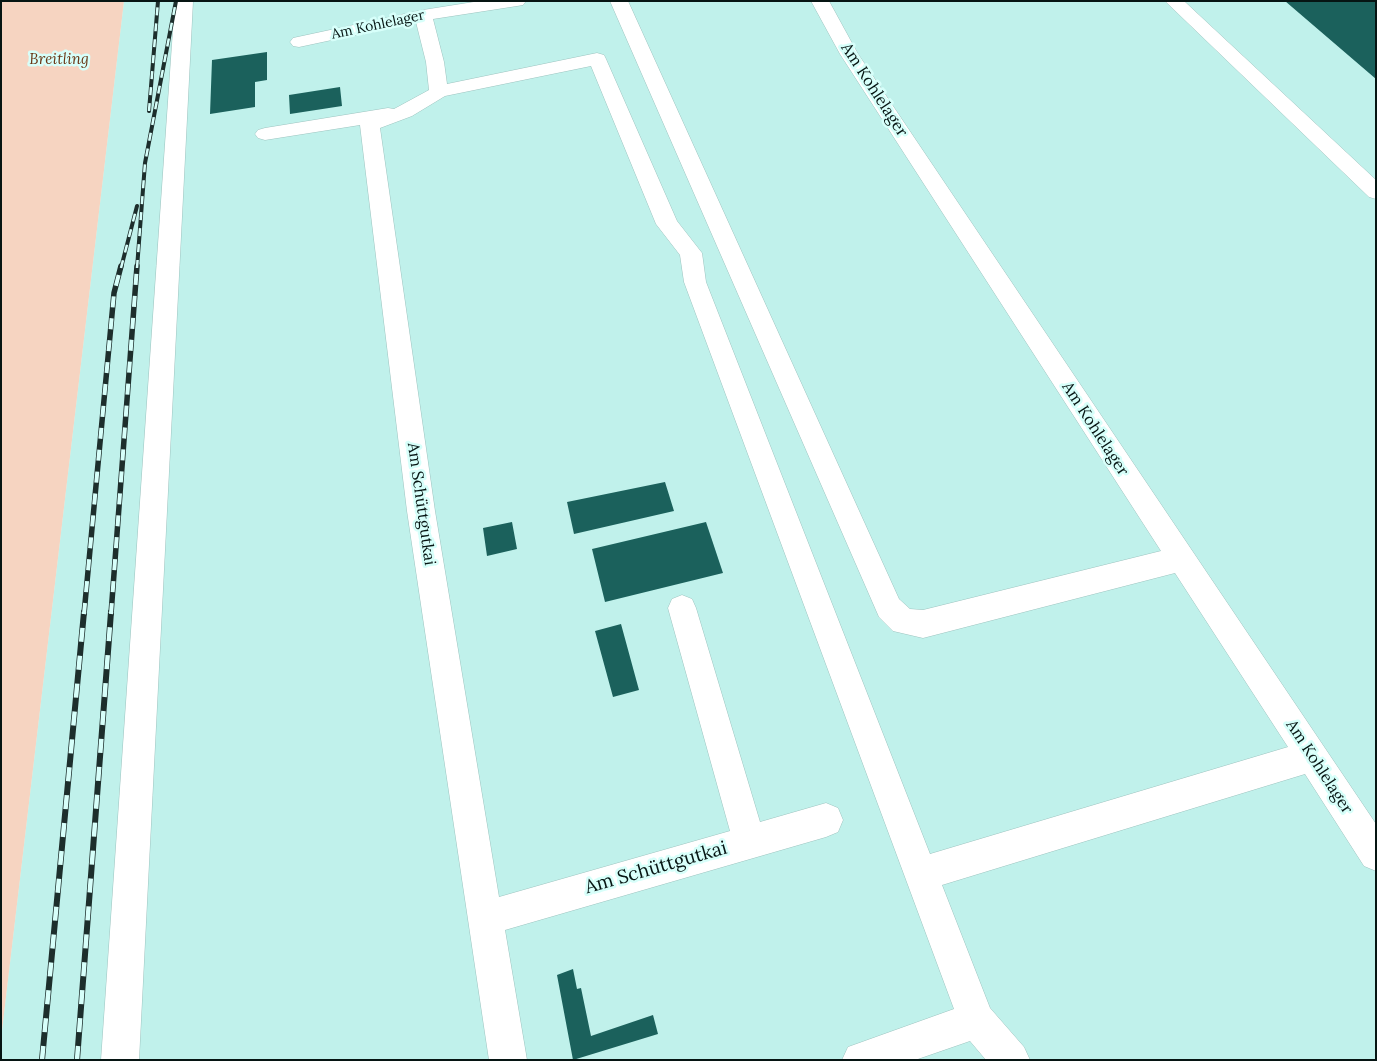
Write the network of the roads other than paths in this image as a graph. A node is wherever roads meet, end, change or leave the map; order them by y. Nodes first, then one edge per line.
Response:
1 (184, 1) edge
2 (517, 1) edge
3 (618, 1) edge
4 (820, 1) edge
5 (1174, 1) edge
6 (423, 15) junction
7 (299, 42) dead end
8 (439, 92) junction
9 (405, 112) junction
10 (265, 134) dead end
11 (1376, 192) edge
12 (1180, 559) junction
13 (682, 608) dead end
14 (1312, 756) junction
15 (826, 820) dead end
16 (749, 840) junction
17 (1376, 854) edge
18 (922, 874) junction
19 (486, 918) junction
20 (976, 1020) junction
21 (120, 1060) edge
22 (508, 1060) edge
23 (861, 1060) edge
24 (1011, 1060) edge

1 - 21 street
2 - 6 street, Am Kohlelager
3 - 12 street
4 - 12 street, Am Kohlelager
5 - 11 street
6 - 7 street, Am Kohlelager
6 - 8 street
8 - 9 street, Am Schüttgutkai
8 - 18 street, Am Schüttgutkai
9 - 10 street, Am Schüttgutkai
9 - 19 street, Am Schüttgutkai
12 - 14 street, Am Kohlelager
13 - 16 street
14 - 17 street, Am Kohlelager
14 - 18 street
15 - 16 street, Am Schüttgutkai
16 - 19 street, Am Schüttgutkai
18 - 20 street
19 - 22 street, Am Schüttgutkai
20 - 23 street
20 - 24 street

